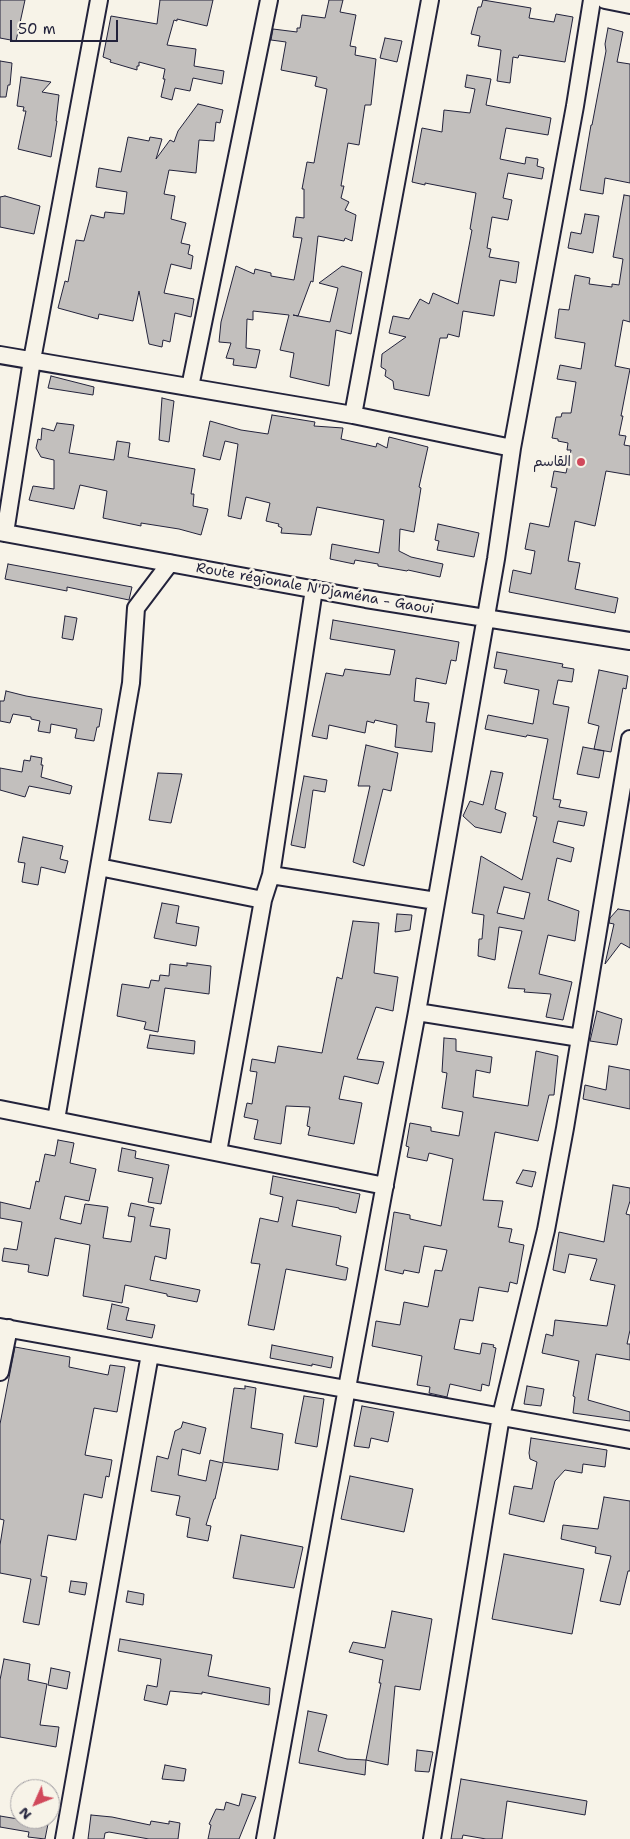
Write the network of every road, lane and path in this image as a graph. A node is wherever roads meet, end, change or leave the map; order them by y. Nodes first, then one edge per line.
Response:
1 (99, 0) edge
2 (269, 0) edge
3 (430, 0) edge
4 (592, 0) edge
5 (605, 0) edge
6 (630, 5) edge
7 (0, 355) edge
8 (32, 360) junction
9 (190, 387) junction
10 (353, 415) junction
11 (512, 448) junction
12 (3, 533) edge
13 (170, 563) junction
14 (314, 589) junction
15 (485, 618) junction
16 (630, 641) edge
17 (630, 739) edge
18 (99, 867) junction
19 (271, 875) junction
20 (263, 900) junction
21 (436, 901) junction
22 (417, 1012) junction
23 (580, 1038) junction
24 (0, 1109) edge
25 (56, 1120) junction
26 (218, 1152) junction
27 (385, 1186) junction
28 (4, 1328) edge
29 (150, 1354) junction
30 (0, 1372) edge
31 (347, 1388) junction
32 (501, 1416) junction
33 (630, 1440) edge
34 (64, 1839) edge
35 (265, 1839) edge
36 (432, 1839) edge

1 - 8 street
2 - 9 street
3 - 10 street
4 - 11 street
5 - 6 street
7 - 8 street
8 - 9 street
8 - 12 street
9 - 10 street
10 - 11 street
11 - 15 street
12 - 13 street, Route régionale N'Djaména - Gaoui
13 - 14 street, Route régionale N'Djaména - Gaoui
13 - 18 street
14 - 15 street, Route régionale N'Djaména - Gaoui
14 - 19 street
15 - 16 street, Route régionale N'Djaména - Gaoui
15 - 21 street
17 - 23 street
18 - 20 street
18 - 25 street
19 - 20 street
19 - 21 street
20 - 26 street
21 - 22 street
22 - 23 street
22 - 27 street
23 - 32 street
24 - 25 street
25 - 26 street
26 - 27 street
27 - 31 street
28 - 29 street
28 - 30 street
29 - 31 street
29 - 34 street
31 - 32 street
31 - 35 street
32 - 33 street
32 - 36 street

